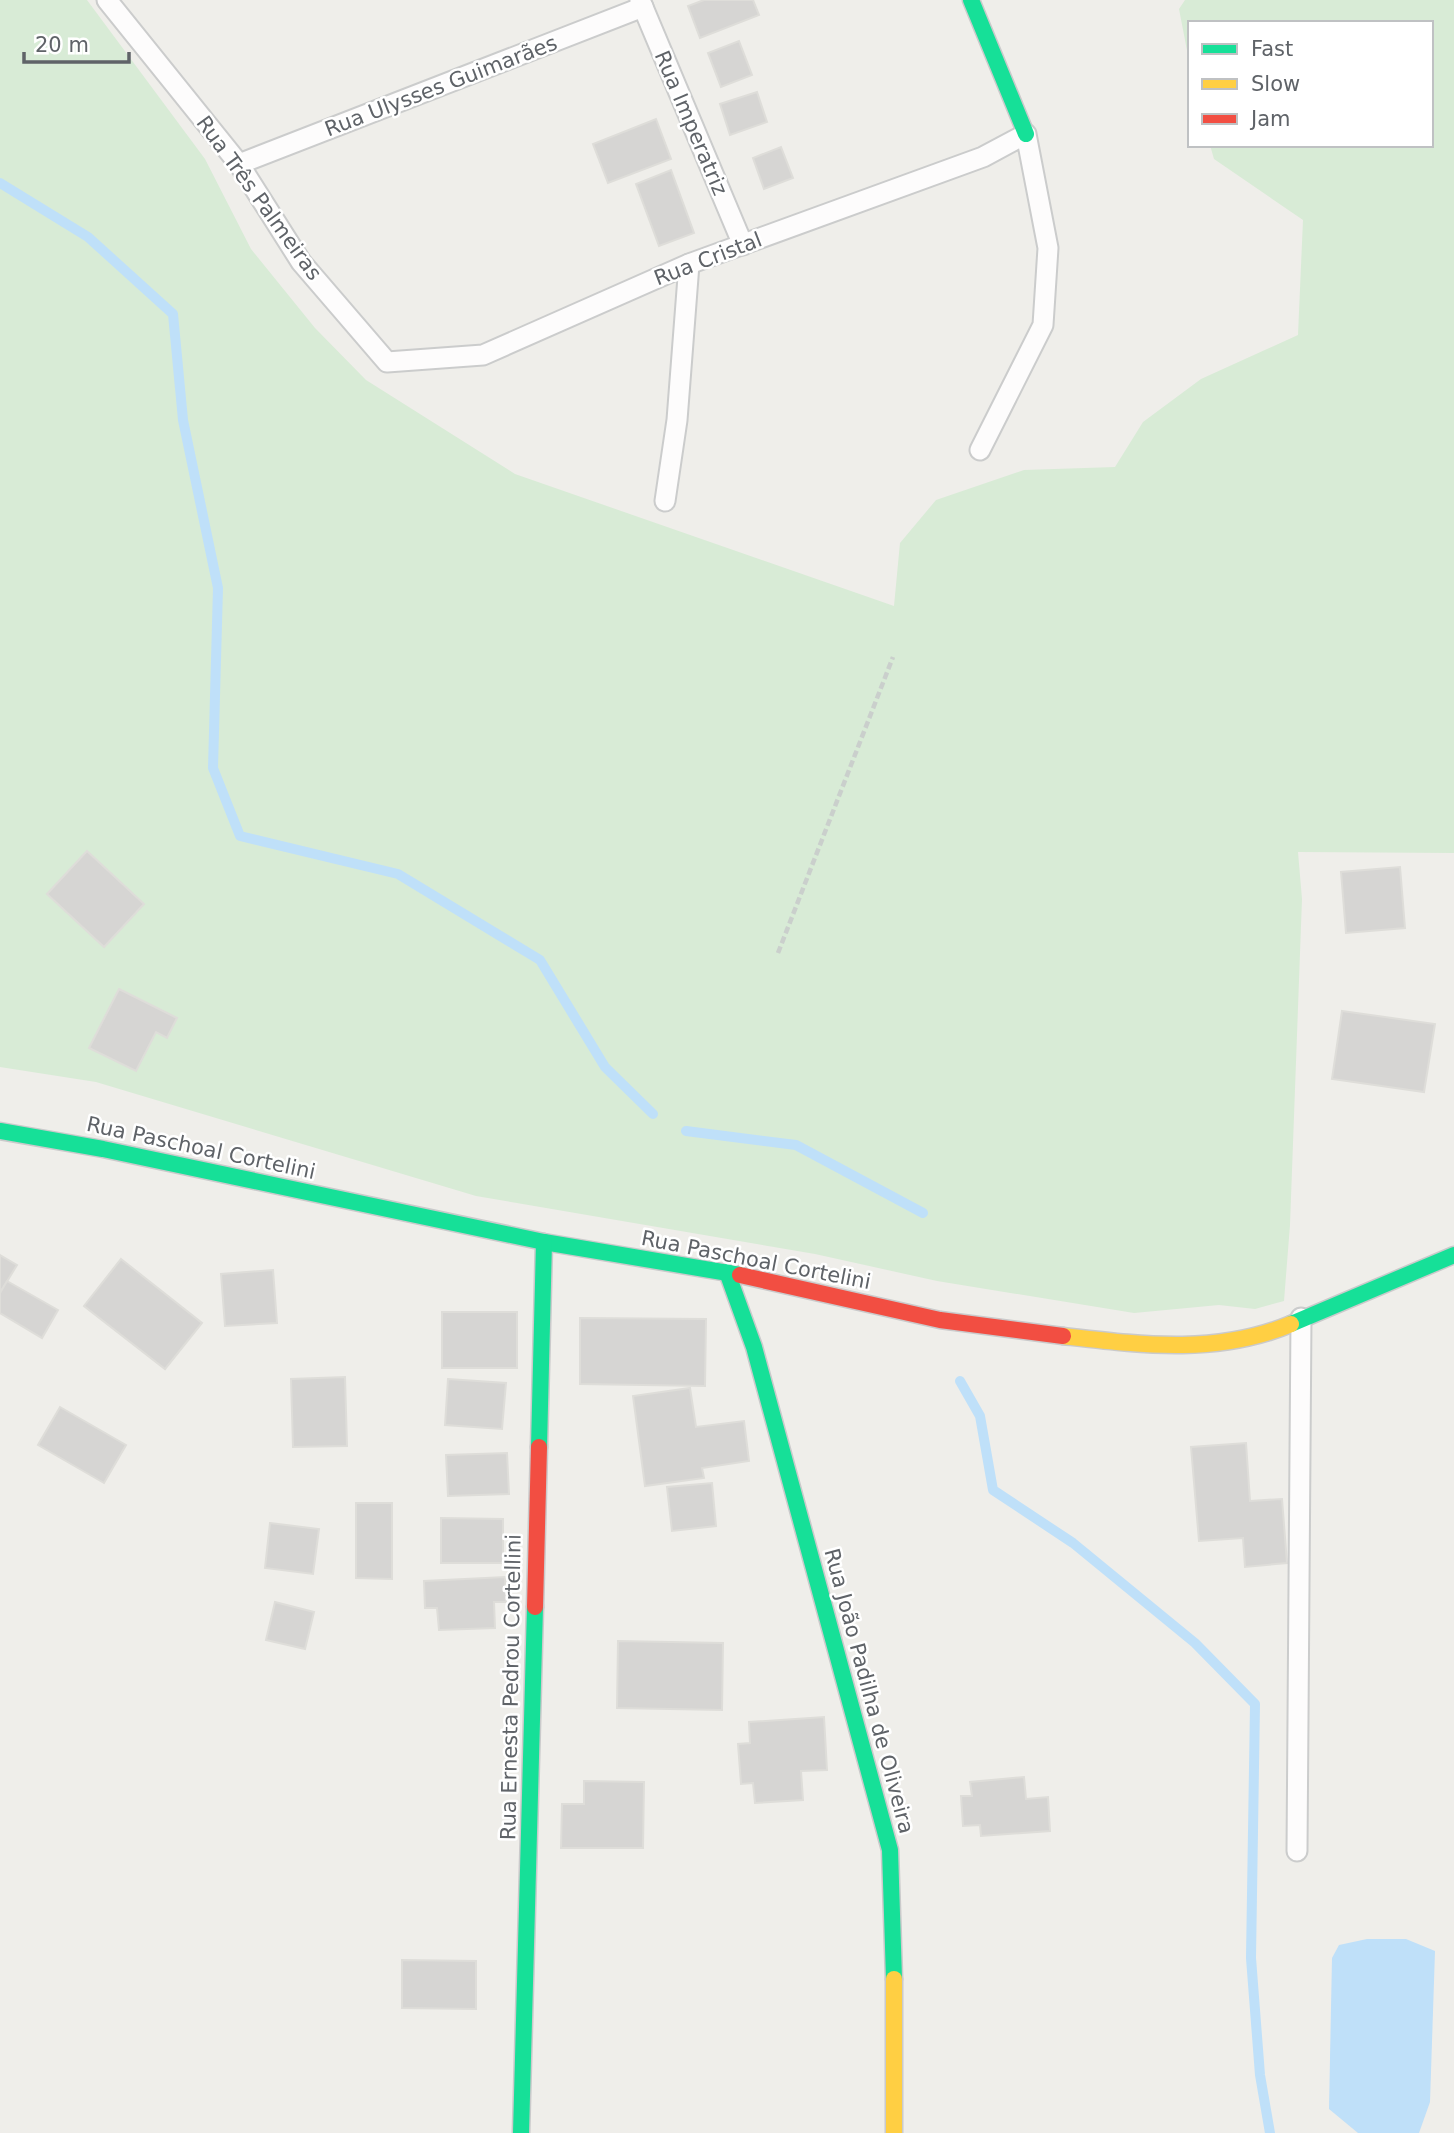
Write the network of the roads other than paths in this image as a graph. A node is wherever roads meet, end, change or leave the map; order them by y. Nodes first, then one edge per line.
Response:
1 (107, 0) edge
2 (971, 0) edge
3 (641, 4) edge
4 (1026, 134) junction
5 (239, 164) junction
6 (743, 245) junction
7 (689, 264) junction
8 (387, 362) joint
9 (980, 450) dead end
10 (665, 500) dead end
11 (0, 1131) edge
12 (544, 1242) junction
13 (1454, 1255) edge
14 (727, 1272) junction
15 (1301, 1318) junction
16 (1297, 1851) dead end
17 (521, 2133) edge
18 (894, 2133) edge

1 - 5 lane, Rua Três Palmeiras
2 - 4 street
3 - 5 lane, Rua Ulysses Guimarães
3 - 6 lane, Rua Imperatriz
4 - 6 lane, Rua Cristal
4 - 9 lane
5 - 8 lane, Rua Três Palmeiras
6 - 7 lane, Rua Cristal
7 - 8 lane, Rua Cristal
7 - 10 lane
11 - 12 street, Rua Paschoal Cortelini
12 - 14 street, Rua Paschoal Cortelini
12 - 17 street, Rua Ernesta Pedrou Cortellini
13 - 15 street, Rua Paschoal Cortelini
14 - 15 street, Rua Paschoal Cortelini
14 - 18 street, Rua João Padilha de Oliveira
15 - 16 lane

